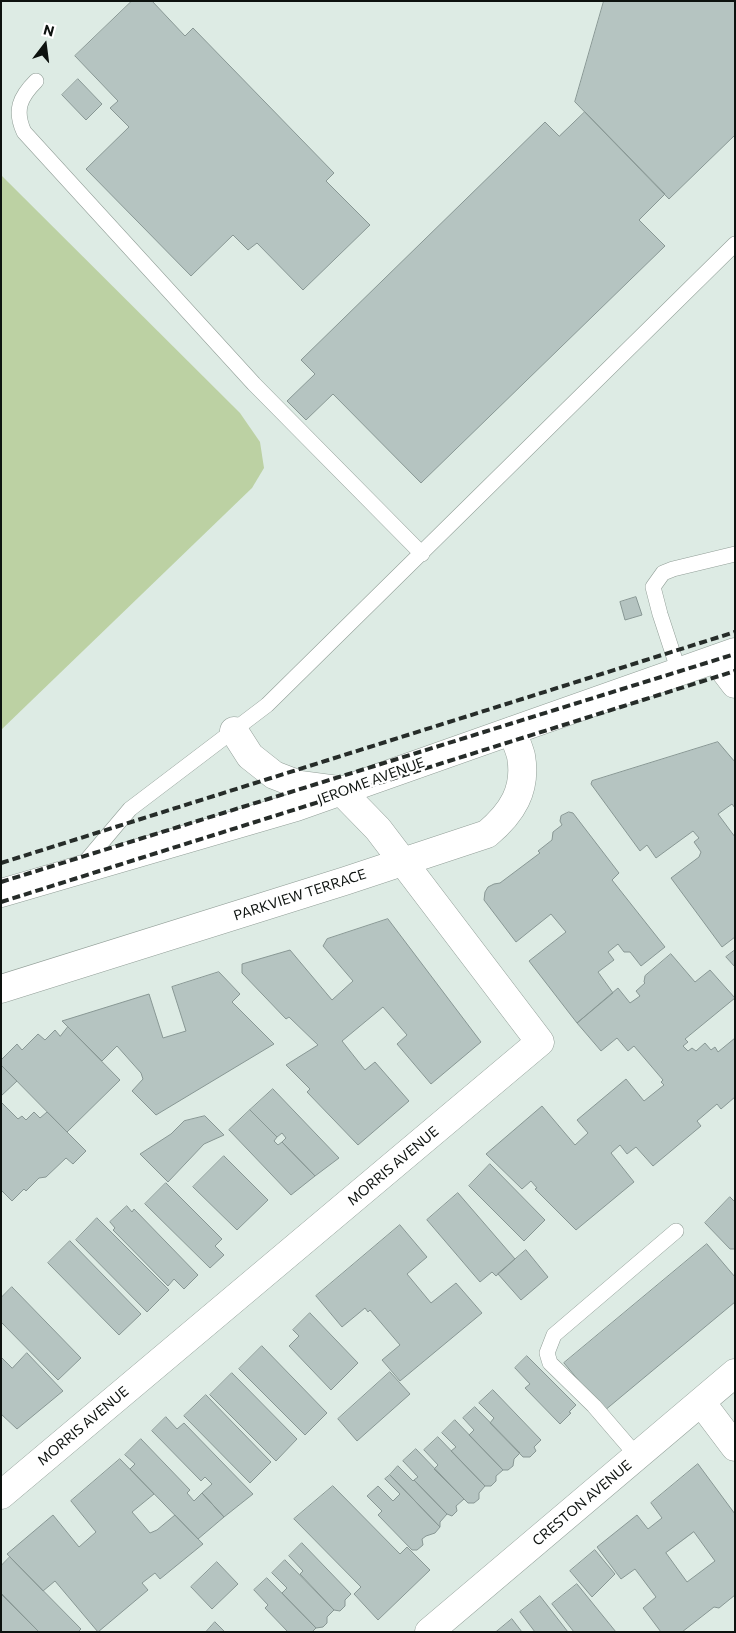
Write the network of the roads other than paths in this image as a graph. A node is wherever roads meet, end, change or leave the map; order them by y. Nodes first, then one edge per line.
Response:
1 (36, 81) dead end
2 (735, 244) edge
3 (422, 554) junction
4 (735, 554) edge
5 (725, 655) edge
6 (679, 672) junction
7 (735, 684) edge
8 (234, 731) junction
9 (512, 731) junction
10 (342, 791) junction
11 (404, 862) junction
12 (78, 870) junction
13 (1, 892) edge
14 (1, 989) edge
15 (676, 1230) dead end
16 (735, 1373) edge
17 (701, 1402) junction
18 (735, 1447) edge
19 (637, 1456) junction
20 (1, 1496) edge
21 (429, 1632) edge

1 - 3 lane
2 - 3 lane
3 - 8 lane
4 - 6 lane
5 - 6 street, JEROME AVENUE
5 - 7 street
6 - 9 street, JEROME AVENUE
8 - 10 street
8 - 12 lane
9 - 10 street, JEROME AVENUE
9 - 11 street, PARKVIEW TERRACE
10 - 11 street, MORRIS AVENUE
10 - 12 street, JEROME AVENUE
11 - 14 street, PARKVIEW TERRACE
11 - 20 street, MORRIS AVENUE
12 - 13 street, JEROME AVENUE
15 - 19 lane
16 - 17 street, CRESTON AVENUE
17 - 18 street
17 - 19 street, CRESTON AVENUE
19 - 21 street, CRESTON AVENUE

